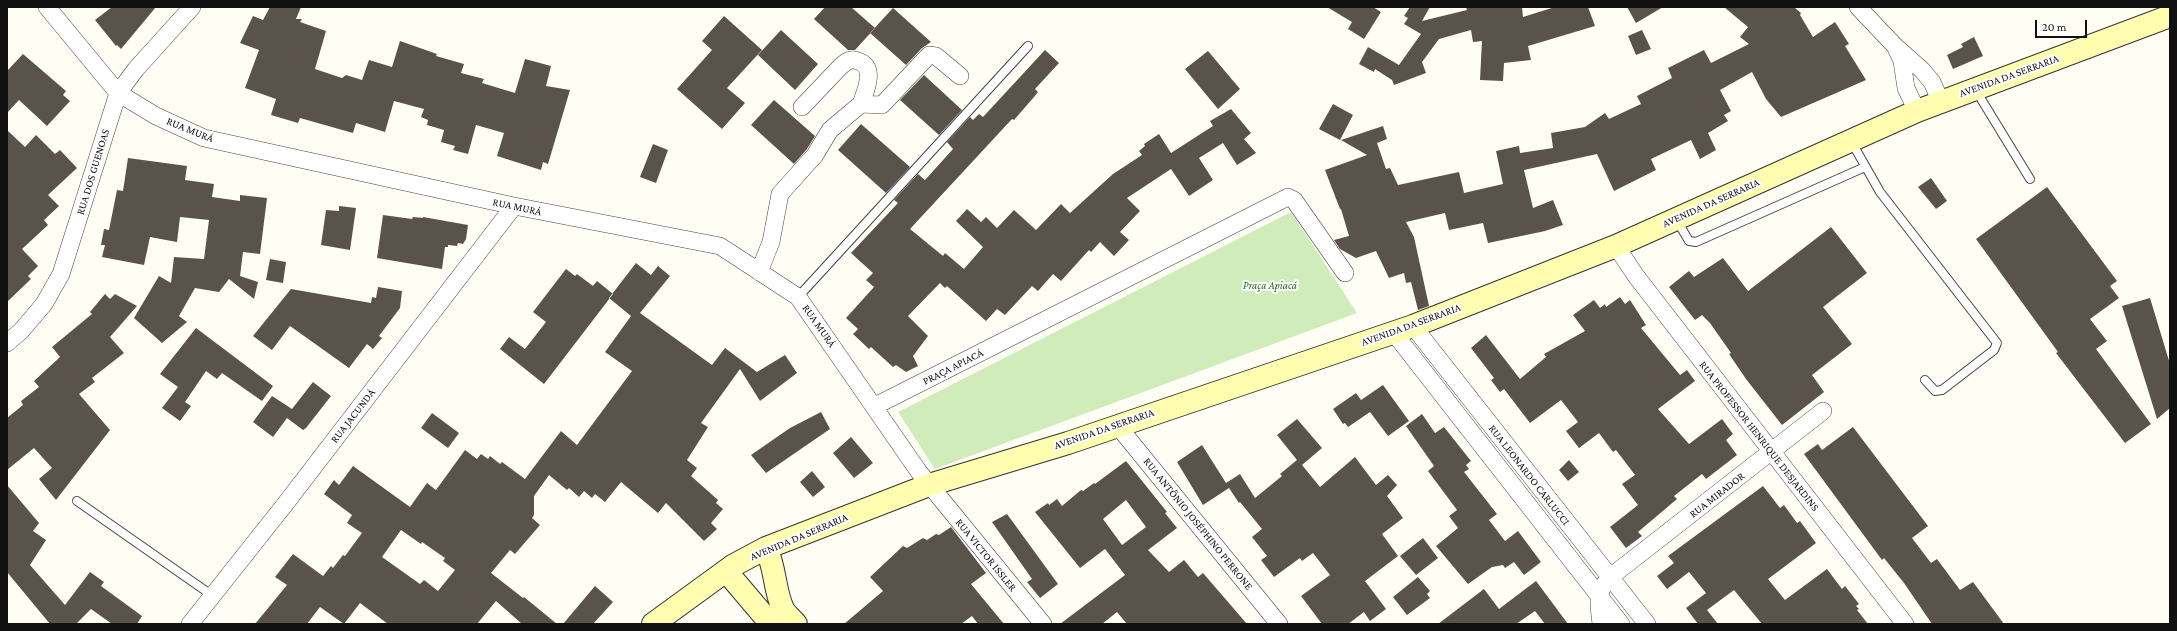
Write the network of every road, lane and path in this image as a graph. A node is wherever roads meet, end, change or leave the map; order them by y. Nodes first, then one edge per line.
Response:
1 (47, 7) edge
2 (192, 7) edge
3 (1858, 7) edge
4 (2170, 16) edge
5 (1028, 46) dead end
6 (1895, 46) junction
7 (960, 76) dead end
8 (1975, 88) junction
9 (118, 93) junction
10 (1941, 102) junction
11 (861, 104) junction
12 (802, 107) dead end
13 (1918, 111) junction
14 (1851, 141) junction
15 (1865, 167) junction
16 (2030, 180) dead end
17 (514, 206) junction
18 (1676, 219) junction
19 (1616, 246) junction
20 (759, 272) junction
21 (1345, 273) dead end
22 (798, 297) junction
23 (1403, 329) junction
24 (7, 343) edge
25 (1925, 380) dead end
26 (875, 406) junction
27 (1823, 411) dead end
28 (1116, 425) junction
29 (1772, 453) junction
30 (929, 485) junction
31 (77, 501) dead end
32 (766, 548) junction
33 (726, 571) junction
34 (1609, 578) junction
35 (213, 596) junction
36 (1598, 598) junction
37 (190, 624) edge
38 (652, 624) edge
39 (771, 624) edge
40 (796, 624) edge
41 (1043, 624) edge
42 (1279, 624) edge
43 (1601, 624) edge
44 (1620, 624) edge
45 (1647, 624) edge
46 (1905, 624) edge

1 - 9 street, RUA MURÁ
2 - 9 street, RUA DOS GUENOAS
3 - 6 street
4 - 8 main road, AVENIDA DA SERRARIA
5 - 22 lane
6 - 10 street
6 - 13 street
7 - 11 street
8 - 10 main road, AVENIDA DA SERRARIA
8 - 16 lane
9 - 17 street, RUA MURÁ
9 - 24 street, RUA DOS GUENOAS
10 - 13 main road, AVENIDA DA SERRARIA
11 - 12 street
11 - 20 street
13 - 14 main road, AVENIDA DA SERRARIA
14 - 15 lane
14 - 18 main road, AVENIDA DA SERRARIA
15 - 18 lane
15 - 25 lane
17 - 20 street, RUA MURÁ
17 - 35 street, RUA JACUNDÁ
18 - 19 main road, AVENIDA DA SERRARIA
19 - 23 main road, AVENIDA DA SERRARIA
19 - 29 street, RUA PROFESSOR HENRIQUE DESJARDINS
20 - 22 street, RUA MURÁ
21 - 26 street, PRAÇA APIACÁ
22 - 26 street, RUA MURÁ
23 - 28 main road, AVENIDA DA SERRARIA
23 - 34 street, RUA LEONARDO CARLUCCI
23 - 36 street, RUA LEONARDO CARLUCCI
26 - 30 street, RUA MURÁ
27 - 29 street, RUA MIRADOR
28 - 30 main road, AVENIDA DA SERRARIA
28 - 42 street, RUA ANTÔNIO JOSÉPHINO PERRONE
29 - 34 street, RUA MIRADOR
29 - 46 street, RUA PROFESSOR HENRIQUE DESJARDINS
30 - 32 main road, AVENIDA DA SERRARIA
30 - 41 street, RUA VICTOR ISSLER
31 - 35 lane
32 - 33 main road, AVENIDA DA SERRARIA
32 - 40 main road
33 - 38 main road, AVENIDA DA SERRARIA
33 - 39 main road
34 - 36 street
34 - 45 street, RUA LEONARDO CARLUCCI
35 - 37 street, RUA JACUNDÁ
36 - 43 street
36 - 44 street, RUA LEONARDO CARLUCCI

